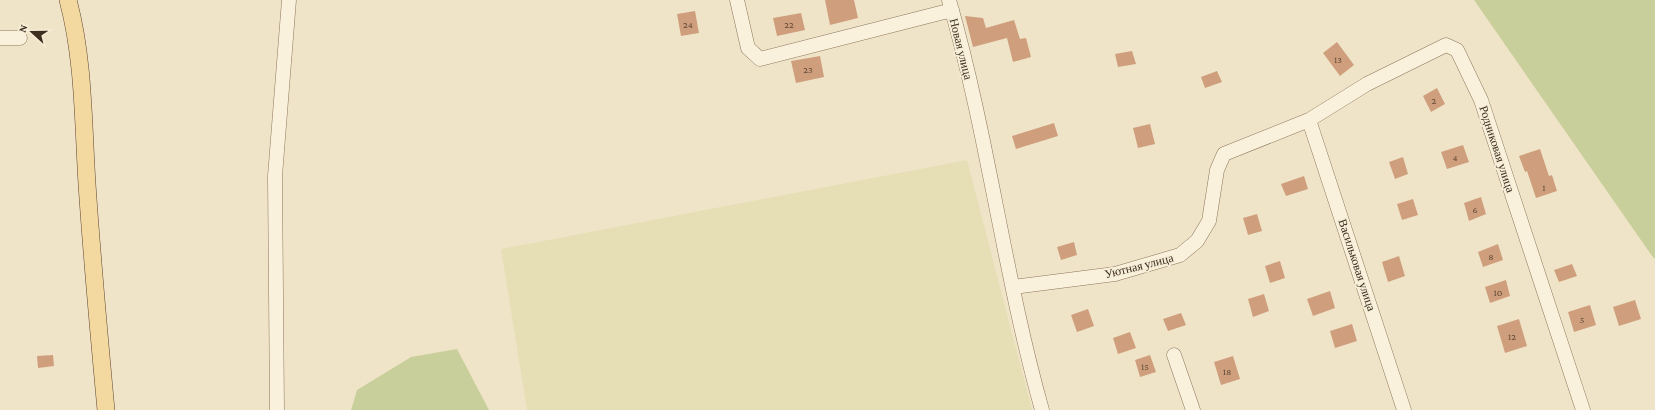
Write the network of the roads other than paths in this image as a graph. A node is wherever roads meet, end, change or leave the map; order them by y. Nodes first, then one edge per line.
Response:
1 (68, 0) edge
2 (289, 0) edge
3 (737, 0) edge
4 (950, 5) edge
5 (0, 38) edge
6 (20, 38) dead end
7 (1309, 120) junction
8 (1013, 287) junction
9 (1174, 355) dead end
10 (106, 410) edge
11 (277, 410) edge
12 (1042, 410) edge
13 (1194, 410) edge
14 (1404, 410) edge
15 (1583, 410) edge

1 - 10 main road
2 - 11 street
3 - 4 street
4 - 8 street, Новая улица
5 - 6 street
7 - 8 street, Уютная улица
7 - 14 street, Васильковая улица
7 - 15 street, Родниковая улица
8 - 12 street, Новая улица
9 - 13 street

